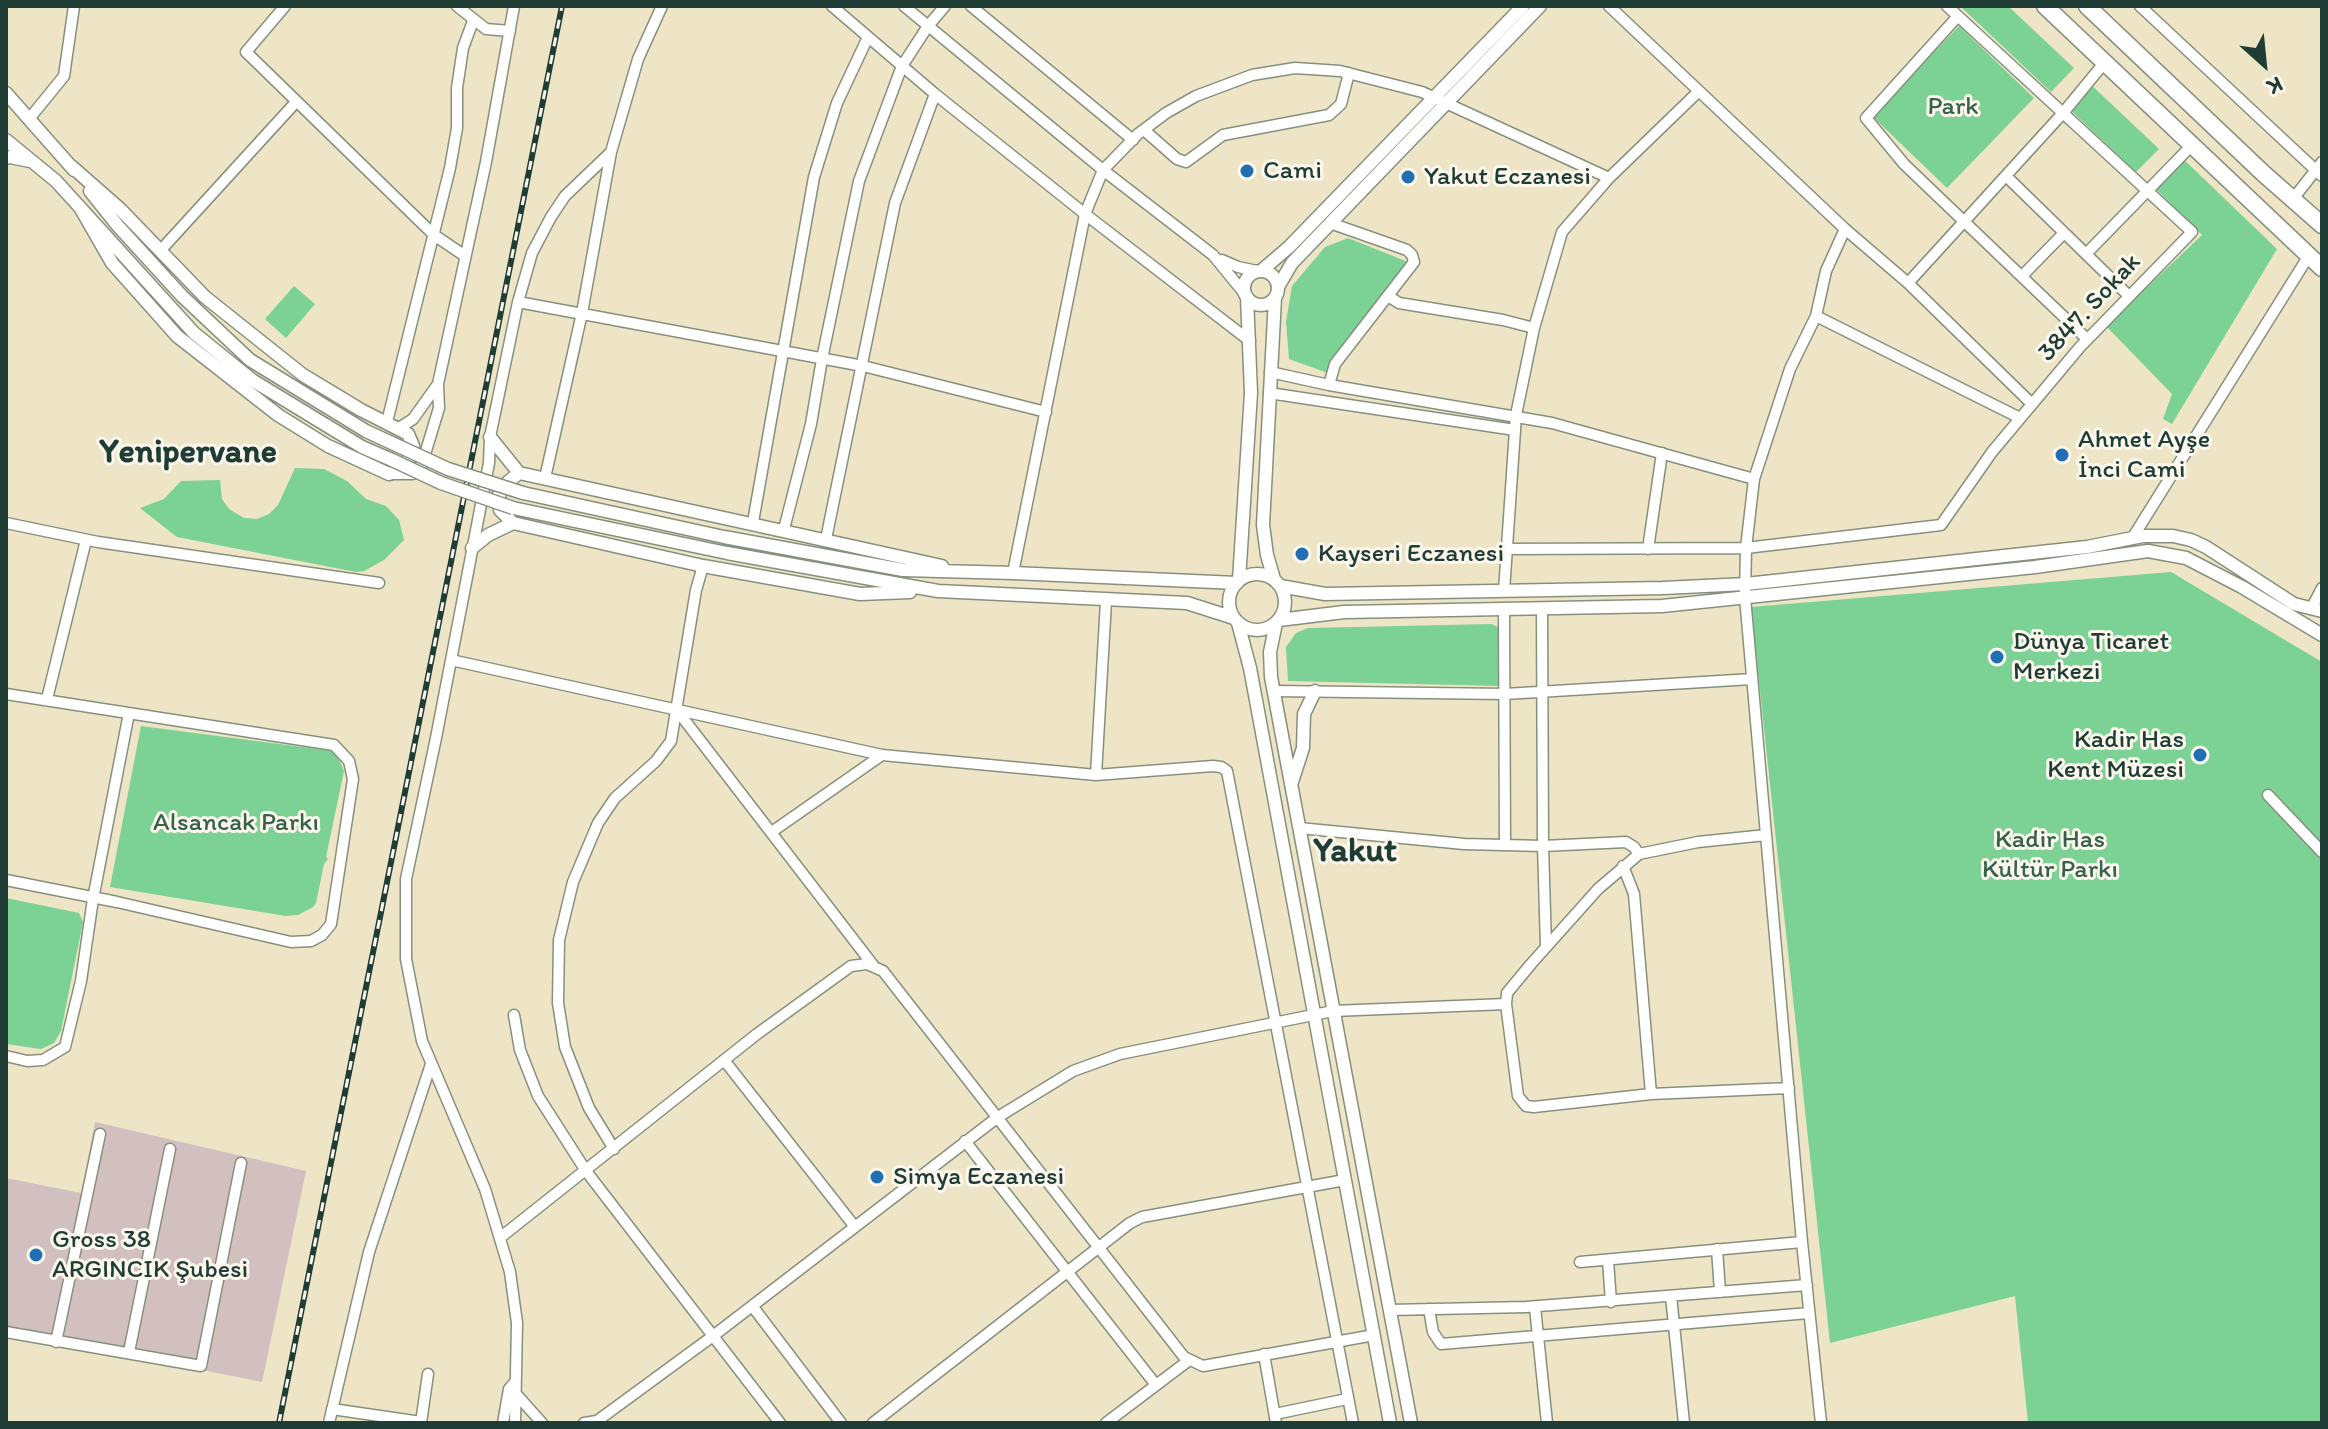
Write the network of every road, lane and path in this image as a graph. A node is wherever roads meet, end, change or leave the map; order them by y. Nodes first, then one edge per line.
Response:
1 (74, 6) edge
2 (285, 6) edge
3 (457, 6) edge
4 (514, 6) edge
5 (662, 6) edge
6 (832, 6) edge
7 (904, 6) edge
8 (945, 6) edge
9 (971, 6) edge
10 (1523, 6) edge
11 (1540, 6) edge
12 (1609, 6) edge
13 (1947, 6) edge
14 (2045, 6) edge
15 (2087, 6) edge
16 (2140, 6) edge
17 (1958, 16) junction
18 (473, 21) junction
19 (928, 26) junction
20 (510, 31) junction
21 (868, 37) junction
22 (2105, 62) junction
23 (902, 66) junction
24 (1349, 73) junction
25 (1699, 91) junction
26 (6, 93) edge
27 (935, 94) junction
28 (1440, 100) junction
29 (296, 102) junction
30 (2063, 113) junction
31 (29, 119) junction
32 (1144, 130) junction
33 (6, 140) edge
34 (1133, 140) junction
35 (2192, 145) junction
36 (611, 152) junction
37 (6, 158) edge
38 (32, 161) junction
39 (71, 166) junction
40 (1103, 170) junction
41 (2320, 170) edge
42 (2006, 176) junction
43 (1609, 178) junction
44 (2147, 191) junction
45 (2293, 199) junction
46 (1085, 214) junction
47 (1965, 221) junction
48 (1330, 223) junction
49 (2322, 225) edge
50 (1845, 229) junction
51 (2064, 233) junction
52 (434, 235) junction
53 (160, 251) junction
54 (2086, 254) junction
55 (1213, 255) junction
56 (465, 256) junction
57 (2315, 263) edge
58 (1259, 271) junction
59 (2022, 276) junction
60 (1908, 283) junction
61 (1276, 292) junction
62 (1246, 295) junction
63 (1388, 296) junction
64 (2129, 296) junction
65 (518, 302) junction
66 (582, 313) junction
67 (1816, 316) junction
68 (1534, 328) junction
69 (2087, 339) junction
70 (1250, 341) junction
71 (782, 351) junction
72 (822, 359) junction
73 (863, 366) junction
74 (1270, 372) junction
75 (438, 384) junction
76 (1329, 385) junction
77 (1269, 393) junction
78 (2032, 404) junction
79 (1046, 412) junction
80 (1516, 415) junction
81 (2020, 418) junction
82 (393, 425) junction
83 (1515, 430) junction
84 (490, 437) junction
85 (1662, 453) junction
86 (391, 467) junction
87 (519, 473) junction
88 (545, 478) junction
89 (1754, 479) junction
90 (753, 522) junction
91 (6, 523) edge
92 (513, 523) junction
93 (784, 529) junction
94 (2133, 537) junction
95 (826, 539) junction
96 (86, 540) junction
97 (472, 548) junction
98 (1746, 548) junction
99 (1507, 549) junction
100 (1648, 549) junction
101 (703, 566) junction
102 (969, 572) junction
103 (1013, 573) junction
104 (1238, 582) junction
105 (1277, 582) junction
106 (379, 583) dead end
107 (2322, 588) edge
108 (1746, 590) junction
109 (938, 591) junction
110 (1504, 591) junction
111 (1106, 601) junction
112 (1542, 608) junction
113 (1504, 609) junction
114 (2317, 610) edge
115 (1236, 620) junction
116 (1277, 621) junction
117 (2322, 635) edge
118 (451, 660) junction
119 (1752, 679) junction
120 (1274, 691) junction
121 (1315, 691) junction
122 (1542, 691) junction
123 (6, 694) edge
124 (1505, 694) junction
125 (47, 699) junction
126 (676, 709) junction
127 (129, 713) junction
128 (882, 755) junction
129 (1096, 775) junction
130 (1291, 786) junction
131 (2268, 795) dead end
132 (1299, 828) junction
133 (773, 831) junction
134 (1766, 835) junction
135 (1505, 845) junction
136 (1543, 846) junction
137 (2322, 852) edge
138 (1639, 854) junction
139 (1623, 866) junction
140 (6, 880) edge
141 (93, 899) junction
142 (1546, 947) junction
143 (873, 965) junction
144 (1506, 1004) junction
145 (1333, 1011) junction
146 (514, 1015) dead end
147 (1314, 1015) junction
148 (1276, 1023) junction
149 (6, 1056) edge
150 (724, 1060) junction
151 (431, 1064) junction
152 (1789, 1088) junction
153 (1651, 1094) junction
154 (998, 1117) junction
155 (100, 1134) dead end
156 (965, 1141) junction
157 (170, 1149) dead end
158 (614, 1149) junction
159 (241, 1163) dead end
160 (586, 1171) junction
161 (1345, 1180) junction
162 (1306, 1187) junction
163 (855, 1227) junction
164 (501, 1237) junction
165 (1802, 1242) junction
166 (1098, 1247) junction
167 (1717, 1249) junction
168 (1608, 1260) junction
169 (1580, 1262) dead end
170 (1066, 1272) junction
171 (1807, 1285) junction
172 (1720, 1292) junction
173 (1671, 1296) junction
174 (1611, 1302) junction
175 (753, 1307) junction
176 (1535, 1307) junction
177 (1429, 1309) junction
178 (1390, 1310) junction
179 (1809, 1313) junction
180 (1674, 1325) junction
181 (6, 1332) edge
182 (1374, 1335) junction
183 (713, 1336) junction
184 (1536, 1337) junction
185 (56, 1342) junction
186 (1335, 1342) junction
187 (129, 1352) junction
188 (1264, 1354) junction
189 (1188, 1361) junction
190 (428, 1374) dead end
191 (515, 1382) junction
192 (1156, 1385) junction
193 (516, 1395) junction
194 (1347, 1399) junction
195 (332, 1409) junction
196 (1276, 1418) edge
197 (597, 1422) edge
198 (329, 1423) edge
199 (421, 1423) edge
200 (503, 1423) edge
201 (515, 1423) edge
202 (542, 1423) edge
203 (584, 1423) edge
204 (780, 1423) edge
205 (841, 1423) edge
206 (873, 1423) edge
207 (1106, 1423) edge
208 (1353, 1423) edge
209 (1390, 1423) edge
210 (1411, 1423) edge
211 (1547, 1423) edge
212 (1684, 1423) edge
213 (1821, 1423) edge

1 - 31 street
2 - 29 street
3 - 18 street
4 - 20 street
5 - 36 street
6 - 21 street
7 - 19 street
8 - 19 street
9 - 34 street
10 - 28 street
11 - 28 street
12 - 25 street
13 - 17 street, 3847. Sokak
14 - 22 main road
15 - 45 main road
16 - 41 street
17 - 30 street, 3847. Sokak
17 - 47 street
18 - 20 street
18 - 52 street
19 - 23 street
19 - 40 street
20 - 56 street
21 - 23 street
21 - 71 street
22 - 30 street
22 - 35 main road
23 - 27 street
23 - 72 street
24 - 28 street
24 - 32 street
24 - 32 street
25 - 43 street
25 - 50 street
26 - 31 street
27 - 46 street
27 - 73 street
28 - 43 street
28 - 48 street
28 - 58 street
29 - 52 street
29 - 53 street
30 - 42 street
30 - 44 street, 3847. Sokak
31 - 39 street
32 - 34 street
33 - 38 street
34 - 40 street
35 - 44 street
35 - 57 main road
36 - 65 street
36 - 66 street
37 - 38 street
38 - 86 street
39 - 53 street
39 - 102 street, bridge
40 - 46 street
40 - 55 street
41 - 45 street
42 - 47 street
42 - 51 street
43 - 68 street
44 - 54 street
44 - 64 street, 3847. Sokak
45 - 49 main road
46 - 70 street
46 - 79 street
47 - 59 street
47 - 60 street
48 - 61 street
48 - 63 street
50 - 60 street
50 - 67 street
51 - 54 street
51 - 59 street
52 - 56 street
52 - 82 street
53 - 82 street
54 - 64 street
55 - 58 street
55 - 62 street
56 - 75 street
57 - 94 street
58 - 61 street
58 - 62 street
59 - 69 street
60 - 78 street
61 - 62 street
61 - 74 street
62 - 70 street
63 - 68 street
63 - 76 street
64 - 69 street, 3847. Sokak
65 - 66 street
65 - 84 street
66 - 71 street
66 - 88 street
67 - 81 street
67 - 89 street
68 - 80 street
69 - 78 street, 3847. Sokak
70 - 104 street
71 - 72 street
71 - 90 street
72 - 73 street
72 - 93 street
73 - 79 street
73 - 95 street
74 - 76 street
74 - 77 street
75 - 82 street
75 - 86 street
76 - 80 street
77 - 83 street
77 - 105 street
78 - 81 street, 3847. Sokak
79 - 103 street
80 - 83 street
80 - 85 street
81 - 98 street, 3847. Sokak
82 - 86 street
83 - 99 street
84 - 87 street
84 - 97 street
85 - 89 street
85 - 100 street
86 - 109 street, bridge
87 - 88 street
87 - 92 street
88 - 90 street
89 - 98 street
90 - 93 street
91 - 96 street
92 - 97 street
92 - 101 street
93 - 95 street
94 - 108 street
94 - 114 street
95 - 102 street
96 - 106 street
96 - 125 street
97 - 118 street
98 - 100 street, 3847. Sokak
98 - 108 street
99 - 100 street, 3847. Sokak
99 - 110 street
101 - 109 street
101 - 126 street
102 - 103 street
103 - 104 street
104 - 105 street
104 - 115 street
105 - 110 street
105 - 116 street
107 - 114 street
108 - 110 street
108 - 112 street
108 - 117 street
108 - 119 street
109 - 111 street
111 - 115 street
111 - 129 street
112 - 113 street
112 - 122 street
113 - 116 street
113 - 124 street
115 - 116 street
115 - 147 street
116 - 120 street
118 - 126 street
118 - 151 street
119 - 122 street
119 - 134 street
120 - 121 street
120 - 130 street
121 - 124 street
121 - 130 street
122 - 124 street
122 - 136 street
123 - 125 street
124 - 135 street
125 - 127 street
126 - 128 street
126 - 133 street
126 - 158 street
127 - 141 street
127 - 141 street
128 - 129 street
128 - 133 street
129 - 148 street
130 - 132 street
131 - 137 street
132 - 135 street
132 - 145 street
133 - 143 street
134 - 138 street
134 - 152 street
135 - 136 street
136 - 138 street
136 - 142 street
138 - 139 street
139 - 142 street
139 - 153 street
140 - 141 street
141 - 149 street
142 - 144 street
143 - 150 street
143 - 154 street
144 - 145 street
144 - 153 street
145 - 147 street
145 - 178 street
146 - 160 street
147 - 148 street
147 - 161 street
148 - 154 street
148 - 162 street
150 - 158 street
150 - 163 street
151 - 164 street
151 - 195 street
152 - 153 street
152 - 165 street
154 - 156 street
154 - 166 street
155 - 185 street
156 - 163 street
156 - 170 street
157 - 187 street
158 - 160 street
159 - 187 street
160 - 164 street
160 - 183 street
161 - 162 street
161 - 182 street
162 - 166 street
162 - 186 street
163 - 175 street
164 - 191 street
165 - 167 street
165 - 171 street
166 - 170 street
166 - 189 street
167 - 168 street
167 - 172 street
168 - 169 street
168 - 174 street
170 - 192 street
170 - 206 street
171 - 172 street
171 - 179 street
172 - 173 street
173 - 174 street
173 - 180 street
174 - 176 street
175 - 183 street
175 - 205 street
176 - 177 street
176 - 184 street
177 - 178 street
177 - 184 street
178 - 210 street
179 - 180 street
179 - 213 street
180 - 184 street
180 - 212 street
181 - 185 street
182 - 186 street
182 - 209 street
183 - 197 street
183 - 204 street
184 - 211 street
185 - 187 street
186 - 188 street
186 - 194 street
188 - 189 street
188 - 196 street
189 - 192 street
190 - 199 street
191 - 193 street
191 - 200 street
192 - 207 street
193 - 201 street
193 - 202 street
194 - 196 street
194 - 208 street
195 - 198 street
195 - 199 street
197 - 203 street

